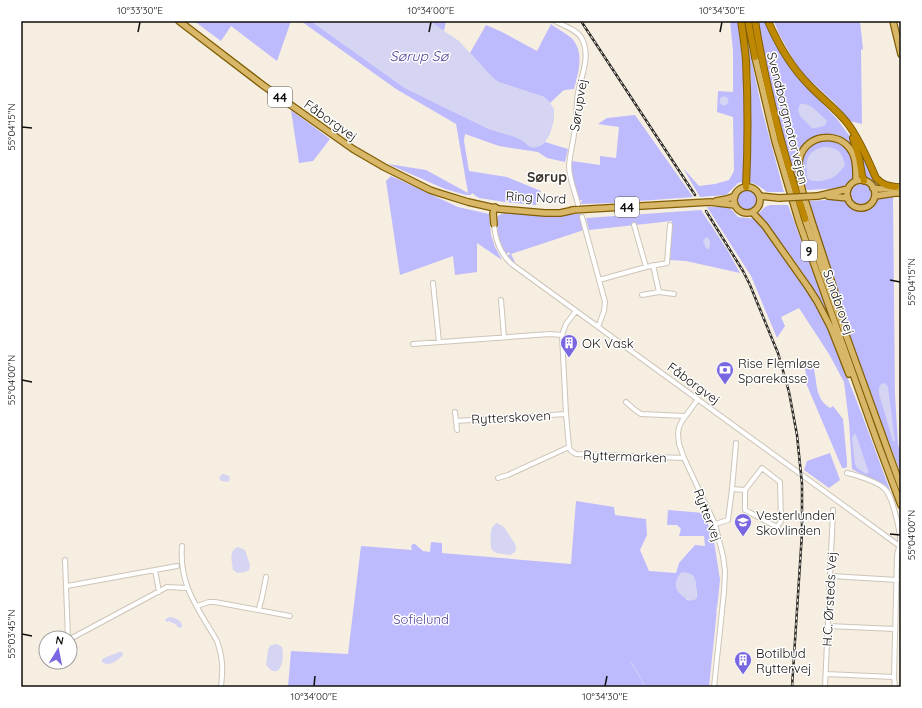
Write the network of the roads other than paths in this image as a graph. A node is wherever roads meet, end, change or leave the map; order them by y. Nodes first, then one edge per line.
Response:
1 (179, 21) edge
2 (555, 21) edge
3 (741, 21) edge
4 (748, 21) edge
5 (754, 21) edge
6 (768, 21) edge
7 (893, 21) edge
8 (901, 54) edge
9 (755, 57) joint
10 (820, 96) junction
11 (856, 181) junction
12 (864, 181) junction
13 (419, 184) junction
14 (746, 187) junction
15 (873, 188) junction
16 (848, 190) junction
17 (899, 190) edge
18 (734, 196) junction
19 (760, 196) junction
20 (818, 196) junction
21 (874, 196) junction
22 (779, 198) junction
23 (848, 198) junction
24 (710, 202) junction
25 (760, 203) junction
26 (578, 204) dead end
27 (735, 205) junction
28 (496, 209) junction
29 (752, 212) junction
30 (582, 217) dead end
31 (805, 219) joint
32 (494, 224) joint
33 (634, 225) dead end
34 (670, 225) dead end
35 (653, 265) junction
36 (646, 267) junction
37 (599, 280) junction
38 (433, 283) dead end
39 (659, 292) junction
40 (674, 294) dead end
41 (642, 295) dead end
42 (501, 300) dead end
43 (576, 311) junction
44 (842, 323) junction
45 (598, 327) junction
46 (562, 335) junction
47 (504, 337) junction
48 (438, 342) junction
49 (413, 344) dead end
50 (698, 399) junction
51 (626, 402) dead end
52 (455, 412) dead end
53 (566, 414) junction
54 (685, 416) junction
55 (456, 421) junction
56 (457, 430) dead end
57 (877, 441) junction
58 (736, 443) dead end
59 (569, 447) junction
60 (684, 458) junction
61 (847, 473) dead end
62 (498, 478) dead end
63 (901, 487) edge
64 (732, 489) junction
65 (745, 490) junction
66 (901, 505) edge
67 (833, 510) dead end
68 (715, 524) junction
69 (182, 546) dead end
70 (900, 546) edge
71 (65, 560) dead end
72 (177, 566) dead end
73 (155, 570) junction
74 (830, 576) junction
75 (266, 577) dead end
76 (896, 580) junction
77 (67, 586) junction
78 (187, 588) junction
79 (159, 592) junction
80 (196, 606) junction
81 (259, 610) junction
82 (290, 616) dead end
83 (828, 626) junction
84 (895, 629) junction
85 (69, 630) edge
86 (78, 633) edge
87 (826, 674) junction
88 (894, 677) junction
89 (220, 687) edge
90 (714, 687) edge
91 (825, 687) edge
92 (895, 687) edge

1 - 13 main road, Fåborgvej / 44
2 - 26 street, Sørupvej
3 - 14 highway
4 - 9 highway, Svendborgmotorvejen / 9
5 - 31 highway, Svendborgmotorvejen / 9
6 - 10 highway
7 - 8 main road
9 - 57 main road, Sundbrovej / 9
10 - 12 highway
10 - 17 highway
11 - 12 main road
11 - 16 main road
11 - 44 main road
12 - 15 main road
13 - 28 main road, Fåborgvej / 44
13 - 28 main road, Fåborgvej / 44
14 - 18 main road, 44
14 - 19 main road
15 - 17 main road
15 - 21 main road
16 - 20 main road
16 - 23 main road
17 - 21 main road
18 - 24 main road, Ring Nord / 44
18 - 27 main road
19 - 22 main road
19 - 25 main road
20 - 22 main road, bridge
20 - 23 main road
21 - 23 main road
22 - 25 main road
24 - 27 main road, Ring Nord / 44
24 - 28 main road, Ring Nord / 44
25 - 29 main road
27 - 29 main road, 44
28 - 32 main road
29 - 57 main road
30 - 37 street
31 - 44 main road, Sundbrovej / 9
32 - 43 street, Fåborgvej
33 - 36 street
34 - 35 street
35 - 36 street
35 - 39 street
36 - 37 street
37 - 45 street
38 - 48 street
39 - 40 street
39 - 41 street
42 - 47 street
43 - 45 street, Fåborgvej
43 - 46 street
44 - 63 main road, Sundbrovej / 9
45 - 50 street, Fåborgvej
46 - 47 street
46 - 53 street, Ryttermarken
47 - 48 street
48 - 49 street
50 - 54 street, Ryttervej
50 - 70 street, Fåborgvej
51 - 54 street
52 - 55 street, Rytterskoven
53 - 55 street, Rytterskoven
53 - 59 street, Ryttermarken
54 - 60 street, Ryttervej
55 - 56 street, Rytterskoven
57 - 66 main road, Sundbrovej / 9
58 - 64 street
59 - 60 street, Ryttermarken
59 - 62 street, Ryttermarken
60 - 68 street, Ryttervej
61 - 70 street
64 - 65 street
64 - 68 street
65 - 65 street
67 - 74 street, H.C. Ørsteds Vej
68 - 90 street, Ryttervej
69 - 78 street
70 - 76 street
71 - 77 street
72 - 73 street
73 - 77 street
73 - 79 street
74 - 76 street
74 - 83 street, H.C. Ørsteds Vej
75 - 81 street
76 - 84 street
77 - 85 street
78 - 79 street
78 - 80 street
79 - 86 street
80 - 81 street
80 - 89 street
81 - 82 street
83 - 84 street
83 - 87 street, H.C. Ørsteds Vej
84 - 88 street
87 - 88 street
87 - 91 street, H.C. Ørsteds Vej
88 - 92 street

